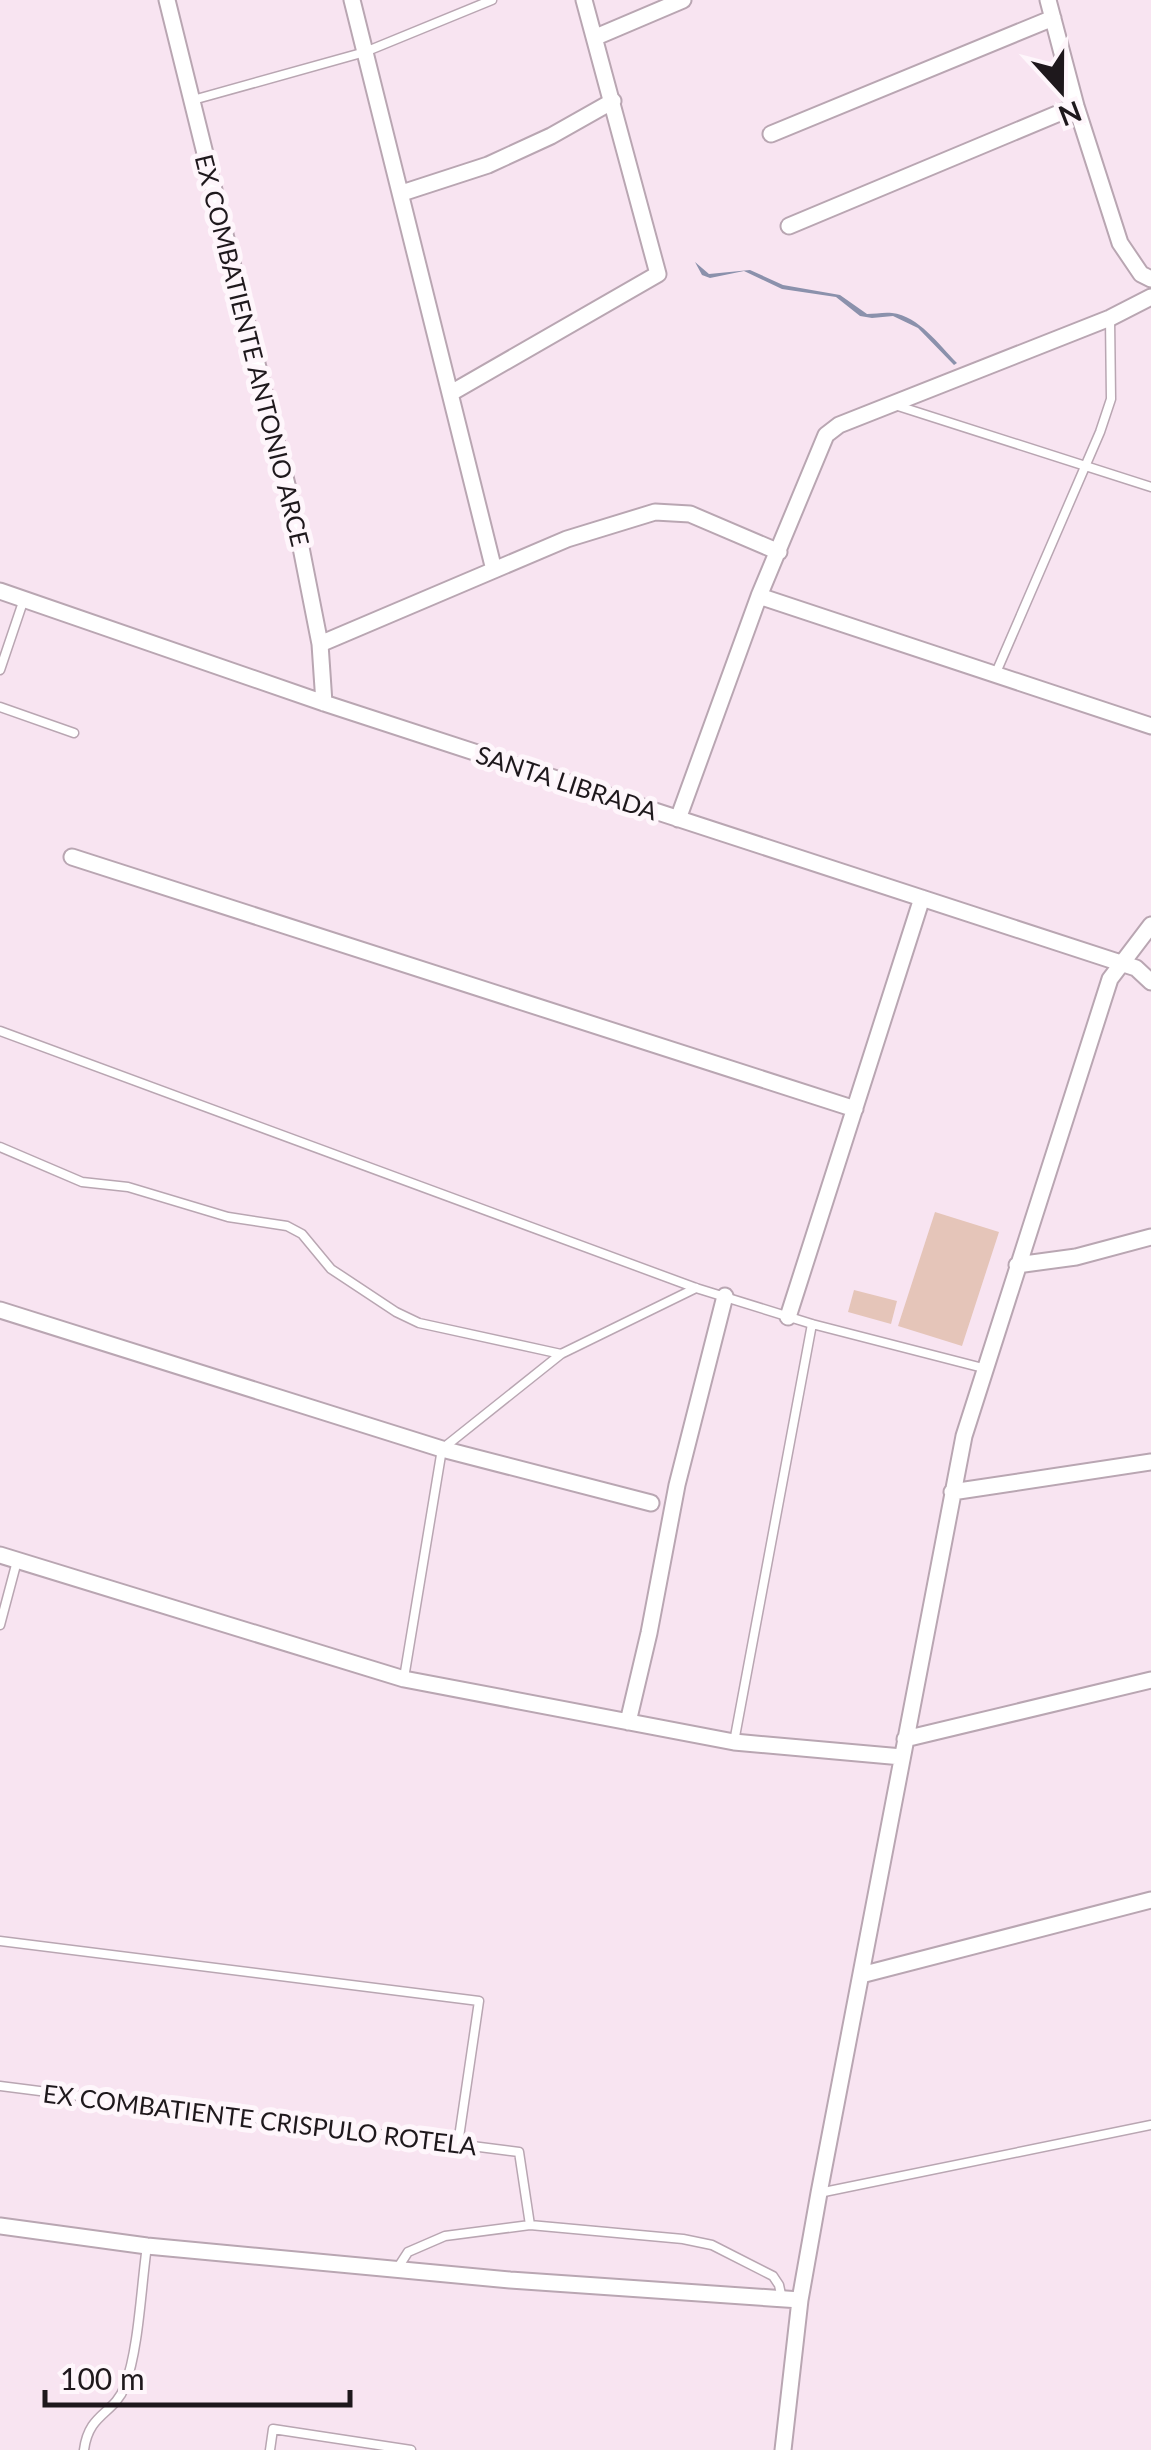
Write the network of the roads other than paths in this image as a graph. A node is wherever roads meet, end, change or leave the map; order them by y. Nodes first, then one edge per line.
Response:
1 (167, 0) edge
2 (352, 0) edge
3 (492, 0) edge
4 (584, 0) edge
5 (683, 0) edge
6 (1048, 0) edge
7 (1053, 18) junction
8 (596, 37) junction
9 (365, 52) junction
10 (192, 100) junction
11 (613, 101) junction
12 (1076, 106) junction
13 (771, 134) dead end
14 (402, 193) junction
15 (789, 226) dead end
16 (1151, 280) edge
17 (1151, 297) edge
18 (1110, 318) junction
19 (451, 392) junction
20 (889, 403) junction
21 (1085, 466) junction
22 (1151, 487) edge
23 (779, 552) junction
24 (494, 570) junction
25 (0, 591) edge
26 (760, 596) junction
27 (24, 599) junction
28 (320, 644) junction
29 (0, 670) edge
30 (994, 676) junction
31 (324, 703) junction
32 (0, 707) edge
33 (1151, 726) edge
34 (74, 733) dead end
35 (678, 818) junction
36 (72, 857) dead end
37 (922, 898) junction
38 (1151, 925) edge
39 (1128, 966) junction
40 (1151, 982) edge
41 (0, 1032) edge
42 (855, 1109) junction
43 (0, 1147) edge
44 (1151, 1237) edge
45 (1017, 1265) junction
46 (696, 1288) junction
47 (724, 1296) junction
48 (0, 1310) edge
49 (788, 1317) junction
50 (812, 1324) junction
51 (560, 1354) junction
52 (984, 1368) junction
53 (442, 1449) junction
54 (1151, 1462) edge
55 (952, 1492) junction
56 (651, 1503) dead end
57 (0, 1555) edge
58 (17, 1560) junction
59 (0, 1625) edge
60 (404, 1679) junction
61 (1151, 1680) edge
62 (628, 1722) junction
63 (905, 1739) junction
64 (734, 1742) junction
65 (902, 1757) junction
66 (1151, 1900) edge
67 (0, 1941) edge
68 (861, 1975) junction
69 (0, 2086) edge
70 (1151, 2124) edge
71 (458, 2144) junction
72 (820, 2192) junction
73 (530, 2225) junction
74 (0, 2226) edge
75 (147, 2246) junction
76 (397, 2270) junction
77 (782, 2299) junction
78 (800, 2300) junction
79 (84, 2450) edge
80 (270, 2450) edge
81 (410, 2450) edge
82 (784, 2450) edge

1 - 10 street, EX COMBATIENTE ANTONIO ARCE
2 - 9 street
3 - 9 lane
4 - 8 street
5 - 8 street
6 - 7 street
7 - 12 street
7 - 13 street
8 - 11 street
9 - 10 lane
9 - 14 street
10 - 28 street, EX COMBATIENTE ANTONIO ARCE
11 - 14 street
11 - 19 street
12 - 15 street
12 - 16 street
14 - 19 street
17 - 18 street
18 - 20 street
18 - 21 lane
19 - 24 street
20 - 21 lane
20 - 23 street
21 - 22 lane
21 - 30 lane
23 - 24 street
23 - 26 street
24 - 28 street
25 - 27 street, SANTA LIBRADA
26 - 30 street
26 - 35 street
27 - 29 lane
27 - 31 street, SANTA LIBRADA
28 - 31 street, EX COMBATIENTE ANTONIO ARCE
30 - 33 street
31 - 35 street, SANTA LIBRADA
32 - 34 lane
35 - 37 street, SANTA LIBRADA
36 - 42 street
37 - 39 street, SANTA LIBRADA
37 - 42 street
38 - 39 street
39 - 40 street
39 - 45 street
41 - 46 lane
42 - 49 street
43 - 51 lane
44 - 45 street
45 - 52 street
46 - 47 lane
46 - 51 lane
47 - 49 lane
47 - 62 street
48 - 53 street
49 - 50 lane
50 - 52 lane
50 - 64 lane
51 - 53 lane
52 - 55 street
53 - 56 street
53 - 60 lane
54 - 55 street
55 - 63 street
57 - 58 street
58 - 59 lane
58 - 60 street
60 - 62 street
61 - 63 street
62 - 64 street
63 - 65 street
64 - 65 street
65 - 68 street
66 - 68 street
67 - 71 lane
68 - 72 street
69 - 71 lane, EX COMBATIENTE CRISPULO ROTELA
70 - 72 lane
71 - 73 lane, EX COMBATIENTE CRISPULO ROTELA
72 - 78 street
73 - 76 lane
73 - 77 lane
74 - 75 street
75 - 76 street
75 - 79 lane
76 - 77 street
77 - 78 street
78 - 82 street
80 - 81 lane

